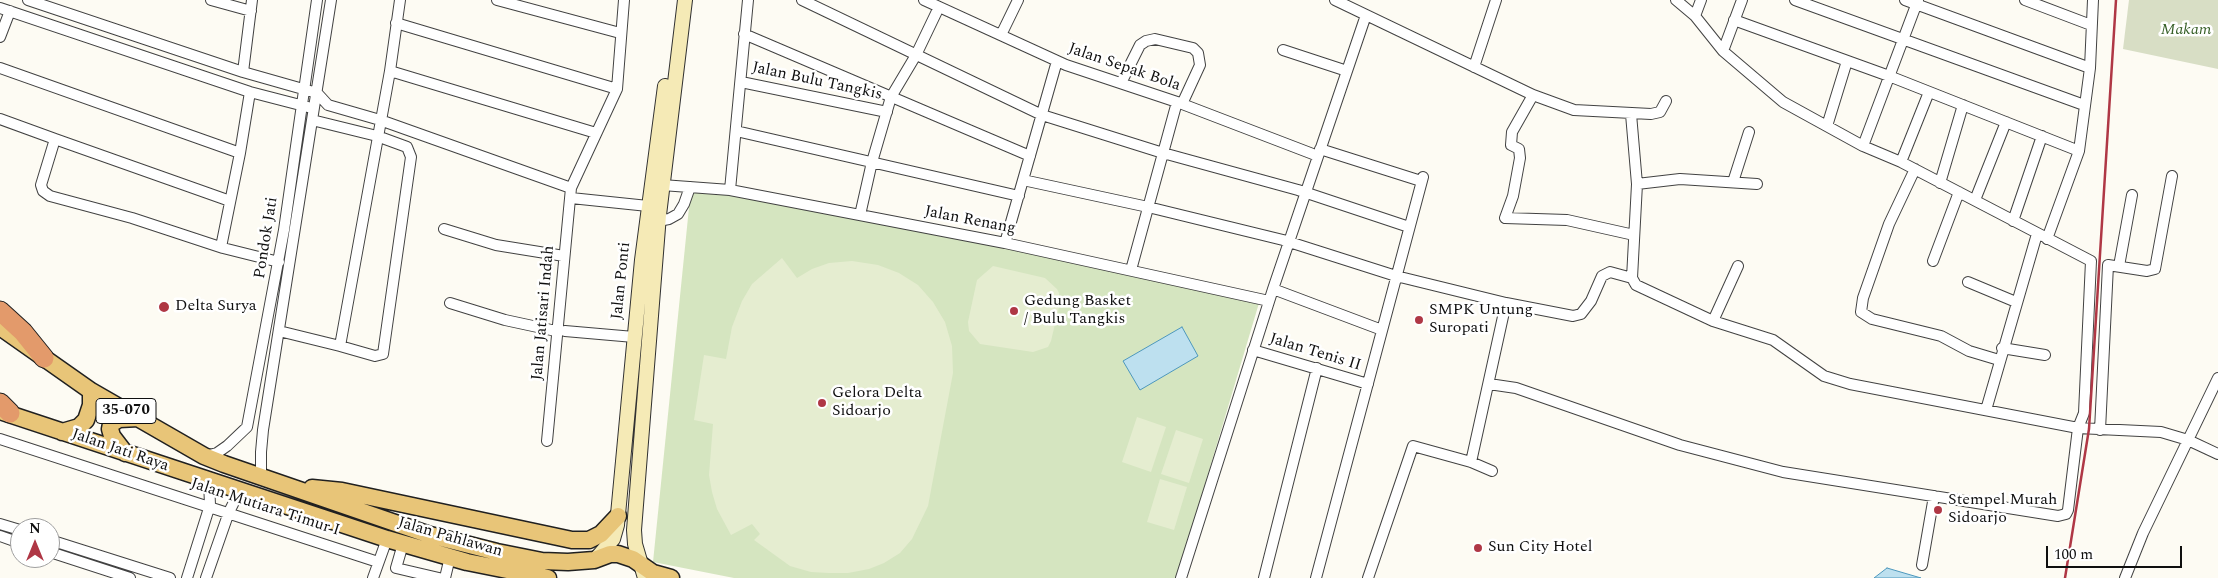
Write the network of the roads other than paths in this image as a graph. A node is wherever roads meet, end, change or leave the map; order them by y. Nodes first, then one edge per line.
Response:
1 (30, 0) edge
2 (211, 0) edge
3 (252, 0) edge
4 (317, 0) edge
5 (331, 0) edge
6 (400, 0) edge
7 (497, 0) edge
8 (624, 0) edge
9 (677, 0) edge
10 (685, 0) edge
11 (748, 0) edge
12 (802, 0) edge
13 (924, 0) edge
14 (1018, 0) edge
15 (1335, 0) edge
16 (1496, 0) edge
17 (1676, 0) edge
18 (1700, 0) edge
19 (1742, 0) edge
20 (1795, 0) edge
21 (1905, 0) edge
22 (2025, 0) edge
23 (2093, 0) edge
24 (1917, 2) edge
25 (939, 7) junction
26 (5, 10) edge
27 (251, 11) junction
28 (1366, 15) junction
29 (25, 16) junction
30 (1695, 16) junction
31 (1734, 20) junction
32 (396, 22) junction
33 (2091, 25) junction
34 (620, 33) junction
35 (744, 34) junction
36 (1001, 35) junction
37 (0, 37) edge
38 (1903, 39) junction
39 (1283, 50) dead end
40 (1723, 51) junction
41 (916, 55) junction
42 (1847, 60) junction
43 (1057, 61) junction
44 (1474, 67) junction
45 (0, 68) edge
46 (2090, 68) junction
47 (390, 70) junction
48 (1347, 70) junction
49 (243, 72) junction
50 (1889, 76) junction
51 (741, 82) junction
52 (1120, 83) junction
53 (304, 89) junction
54 (617, 89) junction
55 (250, 92) junction
56 (1929, 92) junction
57 (317, 93) junction
58 (1533, 95) junction
59 (891, 97) junction
60 (1666, 101) dead end
61 (1179, 103) junction
62 (328, 105) junction
63 (1963, 105) junction
64 (2084, 105) junction
65 (301, 106) junction
66 (314, 108) junction
67 (887, 112) junction
68 (1631, 114) junction
69 (1042, 115) junction
70 (0, 119) edge
71 (312, 120) junction
72 (380, 120) junction
73 (2006, 122) junction
74 (1827, 126) junction
75 (736, 131) junction
76 (1749, 132) dead end
77 (596, 133) junction
78 (377, 136) junction
79 (2042, 136) junction
80 (55, 139) junction
81 (1863, 146) junction
82 (2079, 151) junction
83 (1319, 152) junction
84 (240, 153) junction
85 (1163, 154) junction
86 (1030, 156) junction
87 (872, 162) junction
88 (1901, 162) junction
89 (1915, 169) junction
90 (2172, 176) dead end
91 (1023, 180) junction
92 (1733, 182) junction
93 (1940, 183) junction
94 (1637, 184) junction
95 (1757, 184) dead end
96 (662, 185) junction
97 (690, 187) junction
98 (730, 190) junction
99 (1305, 192) junction
100 (1959, 192) junction
101 (571, 193) junction
102 (2132, 195) dead end
103 (1019, 196) junction
104 (1975, 200) junction
105 (230, 201) junction
106 (648, 206) junction
107 (1148, 207) junction
108 (860, 215) junction
109 (658, 221) junction
110 (2012, 221) junction
111 (1409, 227) junction
112 (444, 229) dead end
113 (2036, 234) junction
114 (1634, 236) junction
115 (2047, 239) junction
116 (1289, 241) junction
117 (1005, 243) junction
118 (221, 247) junction
119 (564, 256) junction
120 (648, 261) junction
121 (1933, 261) dead end
122 (278, 262) junction
123 (1738, 266) dead end
124 (2119, 266) junction
125 (1131, 270) junction
126 (1396, 276) junction
127 (1632, 278) junction
128 (1968, 282) dead end
129 (1273, 289) junction
130 (1269, 301) junction
131 (2016, 302) junction
132 (450, 303) dead end
133 (1506, 303) junction
134 (0, 311) edge
135 (1713, 321) junction
136 (0, 326) edge
137 (1382, 330) junction
138 (279, 331) junction
139 (560, 331) junction
140 (634, 337) junction
141 (340, 346) junction
142 (2002, 348) junction
143 (1253, 350) junction
144 (2045, 355) dead end
145 (44, 358) junction
146 (1999, 360) junction
147 (1317, 368) junction
148 (2218, 378) edge
149 (1368, 384) junction
150 (1489, 384) junction
151 (91, 391) junction
152 (3, 409) edge
153 (1986, 410) junction
154 (139, 418) junction
155 (247, 427) junction
156 (2078, 428) junction
157 (263, 430) junction
158 (2100, 430) junction
159 (62, 432) junction
160 (0, 439) edge
161 (2188, 440) junction
162 (547, 441) dead end
163 (125, 453) junction
164 (2218, 454) edge
165 (204, 456) junction
166 (1471, 462) junction
167 (1492, 471) dead end
168 (261, 477) junction
169 (209, 481) junction
170 (280, 484) junction
171 (240, 490) junction
172 (1934, 496) junction
173 (210, 506) junction
174 (229, 512) junction
175 (618, 516) junction
176 (386, 539) junction
177 (60, 543) edge
178 (403, 544) junction
179 (60, 556) edge
180 (450, 557) junction
181 (594, 560) junction
182 (378, 562) junction
183 (1922, 565) dead end
184 (644, 572) edge
185 (106, 574) edge
186 (130, 578) edge
187 (170, 578) edge
188 (187, 578) edge
189 (206, 578) edge
190 (373, 578) edge
191 (439, 578) edge
192 (445, 578) edge
193 (548, 578) edge
194 (671, 578) edge
195 (1181, 578) edge
196 (1264, 578) edge
197 (1316, 578) edge
198 (1368, 578) edge
199 (2125, 578) edge

1 - 29 street
1 - 49 street
2 - 27 street
3 - 27 street
4 - 53 street, Pondok Jati
5 - 57 street, Pondok Jati
6 - 32 street
7 - 34 street
8 - 34 street
9 - 106 main road, Jalan Ponti
10 - 96 main road, Jalan Ponti
11 - 35 street
12 - 41 street
13 - 25 street, Jalan Sepak Bola
14 - 36 street
15 - 28 street
16 - 44 street
17 - 30 street
18 - 30 street
19 - 31 street
20 - 38 street
21 - 24 street
22 - 33 street
23 - 33 street
24 - 38 street
24 - 46 street
25 - 36 street, Jalan Sepak Bola
25 - 41 street
26 - 29 street
26 - 37 street
27 - 49 street
28 - 44 street
28 - 48 street
29 - 55 street
30 - 40 street
31 - 40 street
31 - 42 street
32 - 47 street
32 - 54 street
33 - 46 street
34 - 54 street
35 - 51 street
35 - 59 street
36 - 43 street, Jalan Sepak Bola
38 - 50 street
38 - 64 street
39 - 48 street
40 - 74 street
41 - 59 street
41 - 69 street
42 - 50 street
42 - 74 street
43 - 52 street, Jalan Sepak Bola
43 - 69 street
44 - 58 street
45 - 84 street
46 - 64 street
47 - 72 street
47 - 77 street
48 - 83 street
49 - 53 street
50 - 56 street
50 - 81 street
51 - 67 street, Jalan Bulu Tangkis
51 - 75 street
52 - 61 street, Jalan Sepak Bola
52 - 61 street
53 - 57 street
53 - 65 street, Pondok Jati
54 - 77 street, Jalan Jatisari Indah
55 - 65 street
55 - 84 street
56 - 63 street
56 - 88 street
57 - 62 street
57 - 66 street, Pondok Jati
58 - 68 street
58 - 114 street
59 - 67 street
59 - 86 street
60 - 68 street
61 - 83 street, Jalan Sepak Bola
61 - 85 street
62 - 66 street
62 - 72 street
63 - 73 street
63 - 93 street
64 - 82 street
65 - 66 street
65 - 122 street, Pondok Jati
66 - 71 street, Pondok Jati
67 - 87 street
68 - 94 street
69 - 85 street
69 - 86 street
70 - 80 street
71 - 78 street
71 - 138 street, Pondok Jati
72 - 78 street
72 - 101 street
73 - 79 street
73 - 104 street
74 - 81 street
75 - 87 street
75 - 98 street
76 - 92 street
77 - 101 street, Jalan Jatisari Indah
78 - 141 street
78 - 141 street
79 - 82 street
79 - 110 street
80 - 105 street
80 - 118 street
81 - 88 street
82 - 115 street
83 - 99 street
83 - 111 street, Jalan Sepak Bola
84 - 105 street
85 - 99 street
85 - 107 street
86 - 91 street
87 - 103 street
87 - 108 street
88 - 89 street
89 - 93 street
89 - 146 street
90 - 124 street
91 - 103 street
91 - 107 street
92 - 94 street
92 - 95 street
93 - 100 street
94 - 114 street
96 - 97 street, Jalan Renang
96 - 109 main road, Jalan Ponti
97 - 98 street, Jalan Renang
97 - 109 street
98 - 108 street, Jalan Renang
99 - 111 street
99 - 116 street
100 - 104 street
100 - 121 street
101 - 106 street
101 - 119 street, Jalan Jatisari Indah
102 - 124 street
103 - 117 street
104 - 110 street
105 - 118 street
106 - 120 main road, Jalan Ponti
107 - 116 street
107 - 125 street
108 - 117 street, Jalan Renang
109 - 120 main road, Jalan Ponti
110 - 113 street
111 - 126 street
112 - 119 street
113 - 115 street
113 - 131 street
114 - 127 street
115 - 156 street
116 - 126 street
116 - 129 street
117 - 125 street, Jalan Renang
118 - 122 street
119 - 139 street, Jalan Jatisari Indah
120 - 140 main road, Jalan Ponti
120 - 184 main road, Jalan Ponti
122 - 155 street, Pondok Jati
123 - 135 street
124 - 158 street
125 - 130 street, Jalan Renang
126 - 133 street
126 - 137 street
127 - 133 street
127 - 135 street
128 - 131 street
129 - 130 street
129 - 137 street
130 - 143 street
131 - 142 street
132 - 139 street
133 - 150 street
134 - 145 highway
135 - 153 street
136 - 145 main road, Jalan Jati Raya / 35-070
137 - 149 street
138 - 141 street
138 - 157 street, Pondok Jati
139 - 140 street
139 - 162 street, Jalan Jatisari Indah
140 - 175 main road, Jalan Ponti
142 - 144 street
142 - 146 street
143 - 147 street, Jalan Tenis II
143 - 195 street
145 - 151 main road, Jalan Jati Raya / 35-070
146 - 153 street
147 - 149 street, Jalan Tenis II
147 - 196 street
148 - 161 street
149 - 197 street
150 - 166 street
150 - 172 street
151 - 154 main road, Jalan Jati Raya / 35-070
151 - 159 main road
152 - 159 main road, Jalan Jati Raya / 35-070
153 - 156 street
154 - 163 main road
154 - 165 main road, Jalan Jati Raya / 35-070
155 - 157 street
155 - 165 street
156 - 158 street
156 - 172 street
157 - 168 street, Pondok Jati
158 - 161 street
159 - 163 main road, Jalan Jati Raya / 35-070
160 - 173 street, Jalan Mutiara Timur I
161 - 164 street
161 - 199 street
163 - 169 main road, Jalan Jati Raya / 35-070
165 - 168 main road, Jalan Jati Raya / 35-070
166 - 167 street
166 - 198 street
168 - 170 main road, Jalan Pahlawan
169 - 171 main road, Jalan Jati Raya / 35-070
169 - 173 street
170 - 175 main road
170 - 181 main road, Jalan Pahlawan
171 - 174 street
171 - 176 main road, Jalan Pahlawan
172 - 183 street
173 - 174 street, Jalan Mutiara Timur I
173 - 188 street
174 - 182 street, Jalan Mutiara Timur I
174 - 189 street
175 - 181 main road, Jalan Ponti
176 - 178 main road, Jalan Pahlawan
176 - 182 street
177 - 187 street
178 - 180 main road, Jalan Pahlawan
178 - 191 street
179 - 185 street
180 - 192 street
180 - 193 main road, Jalan Pahlawan
181 - 184 main road, Jalan Pahlawan
182 - 190 street
184 - 194 main road, Jalan Pahlawan
185 - 186 street

